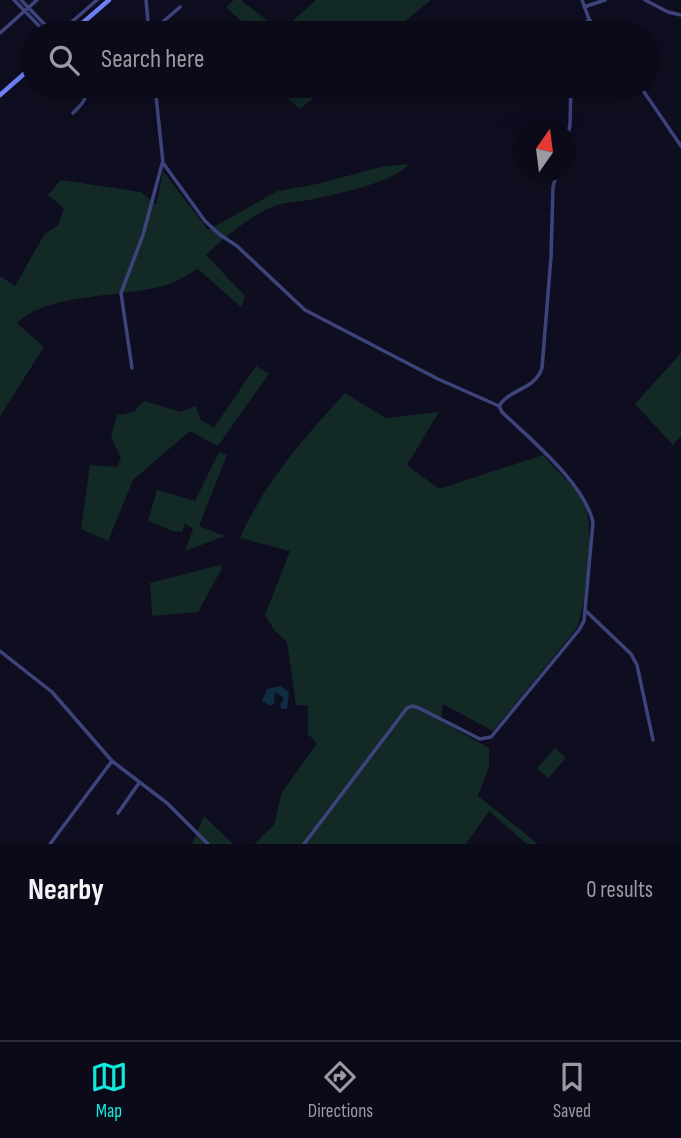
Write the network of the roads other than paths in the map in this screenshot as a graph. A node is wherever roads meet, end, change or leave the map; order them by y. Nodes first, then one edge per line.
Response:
1 (14, 0) edge
2 (21, 0) edge
3 (37, 0) edge
4 (97, 0) edge
5 (109, 0) edge
6 (146, 0) edge
7 (582, 0) edge
8 (605, 0) edge
9 (645, 0) edge
10 (180, 7) dead end
11 (584, 8) junction
12 (27, 10) junction
13 (681, 15) edge
14 (589, 19) edge
15 (36, 21) edge
16 (39, 21) edge
17 (73, 21) edge
18 (85, 21) edge
19 (148, 21) edge
20 (163, 21) edge
21 (0, 33) edge
22 (21, 77) edge
23 (0, 86) edge
24 (6, 90) junction
25 (0, 95) edge
26 (86, 98) edge
27 (156, 98) edge
28 (571, 98) edge
29 (647, 98) edge
30 (73, 113) dead end
31 (570, 119) edge
32 (681, 146) edge
33 (163, 163) junction
34 (554, 182) edge
35 (132, 368) dead end
36 (499, 406) junction
37 (586, 611) junction
38 (0, 651) edge
39 (653, 740) dead end
40 (112, 761) junction
41 (139, 783) junction
42 (118, 813) dead end
43 (50, 844) edge
44 (208, 844) edge
45 (304, 844) edge

1 - 12 street
2 - 12 street
3 - 12 street
4 - 17 street
5 - 18 street
6 - 19 street
7 - 11 street
8 - 11 street
9 - 13 street
10 - 20 street
11 - 14 street
12 - 15 street
12 - 16 street
12 - 21 street
22 - 24 street
23 - 24 street
24 - 25 street
26 - 30 street
27 - 33 street
28 - 31 street
29 - 32 street
33 - 35 street
33 - 36 street
34 - 36 street
36 - 37 street
37 - 39 street
37 - 45 street
38 - 40 street
40 - 41 street
40 - 43 street
41 - 42 street
41 - 44 street

